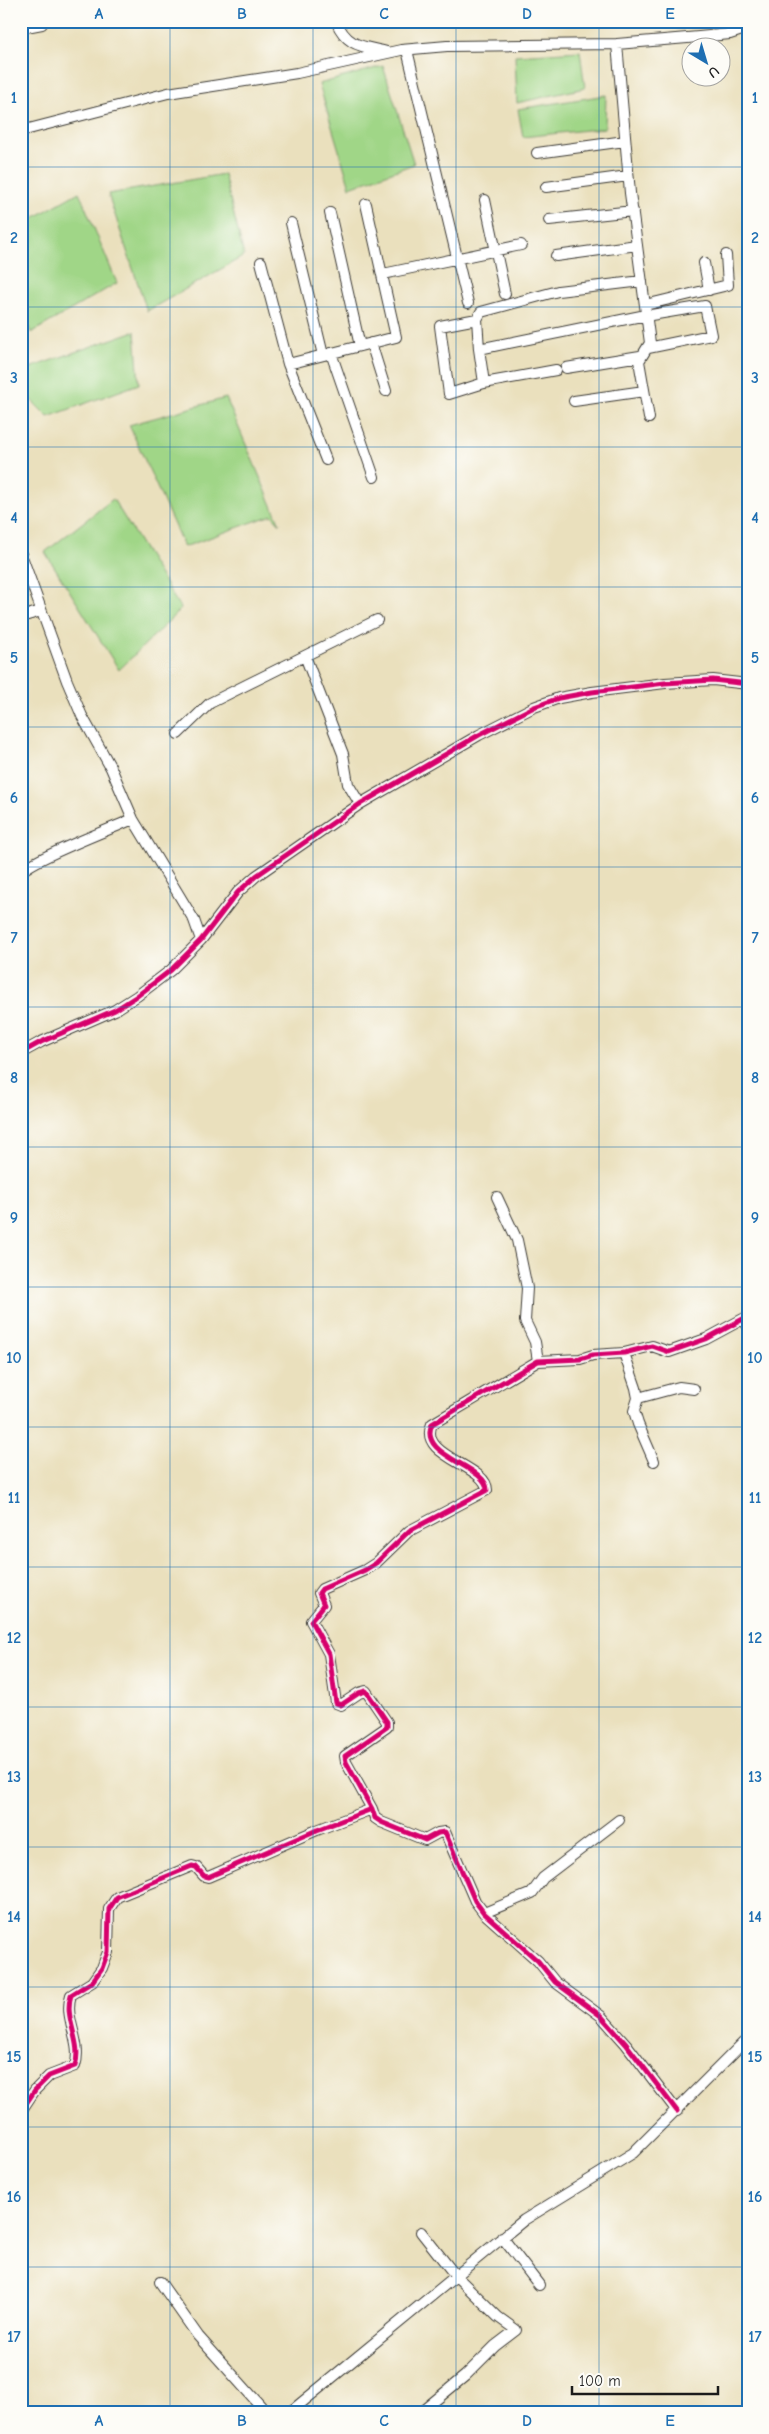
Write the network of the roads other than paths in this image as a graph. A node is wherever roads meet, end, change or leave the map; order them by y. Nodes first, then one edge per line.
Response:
1 (336, 21) edge
2 (42, 24) dead end
3 (21, 28) edge
4 (748, 28) edge
5 (617, 44) junction
6 (407, 50) junction
7 (390, 52) junction
8 (21, 131) edge
9 (625, 141) junction
10 (537, 153) dead end
11 (628, 176) junction
12 (546, 187) dead end
13 (485, 200) dead end
14 (366, 204) dead end
15 (633, 211) junction
16 (330, 213) dead end
17 (549, 220) dead end
18 (291, 223) dead end
19 (521, 245) dead end
20 (637, 245) junction
21 (495, 249) junction
22 (726, 255) dead end
23 (556, 256) dead end
24 (458, 258) junction
25 (261, 262) dead end
26 (704, 263) dead end
27 (383, 274) junction
28 (642, 281) junction
29 (709, 290) junction
30 (506, 294) dead end
31 (468, 303) dead end
32 (645, 305) junction
33 (648, 315) junction
34 (477, 320) junction
35 (371, 343) junction
36 (360, 346) junction
37 (648, 348) junction
38 (479, 349) junction
39 (327, 354) junction
40 (640, 356) junction
41 (288, 364) junction
42 (484, 383) junction
43 (386, 390) dead end
44 (644, 391) junction
45 (574, 402) dead end
46 (649, 418) dead end
47 (326, 460) dead end
48 (374, 477) dead end
49 (21, 554) edge
50 (41, 611) junction
51 (21, 617) edge
52 (377, 620) dead end
53 (305, 656) junction
54 (748, 684) edge
55 (178, 734) dead end
56 (360, 804) junction
57 (133, 819) junction
58 (21, 873) edge
59 (201, 940) junction
60 (21, 1053) edge
61 (497, 1197) dead end
62 (746, 1320) edge
63 (624, 1352) junction
64 (538, 1362) junction
65 (694, 1389) dead end
66 (638, 1398) junction
67 (654, 1461) dead end
68 (372, 1809) junction
69 (619, 1820) dead end
70 (484, 1913) junction
71 (748, 2038) edge
72 (21, 2111) edge
73 (677, 2111) junction
74 (421, 2232) dead end
75 (502, 2237) junction
76 (455, 2275) junction
77 (160, 2282) dead end
78 (539, 2285) dead end
79 (266, 2413) edge
80 (289, 2413) edge
81 (420, 2413) edge

1 - 7 street
2 - 3 street
4 - 5 street
5 - 6 street
5 - 9 street
6 - 7 street
6 - 24 street
7 - 8 street
9 - 10 street
9 - 11 street
11 - 12 street
11 - 15 street
13 - 21 street
14 - 27 street
15 - 17 street
15 - 20 street
16 - 36 street
18 - 39 street
19 - 21 street
20 - 23 street
20 - 28 street
21 - 24 street
21 - 30 street
22 - 29 street
24 - 27 street
24 - 31 street
25 - 41 street
26 - 29 street
27 - 35 street
28 - 32 street
28 - 34 street
29 - 32 street
32 - 33 street
33 - 37 street
33 - 37 street
33 - 38 street
34 - 38 street
34 - 42 street
35 - 36 street
35 - 43 street
36 - 39 street
37 - 40 street
38 - 42 street
39 - 41 street
39 - 48 street
40 - 42 street
40 - 44 street
41 - 47 street
44 - 45 street
44 - 46 street
49 - 50 street
50 - 51 street
50 - 57 street
52 - 53 street
53 - 55 street
53 - 56 street
54 - 56 street
56 - 59 street
57 - 58 street
57 - 59 street
59 - 60 street
61 - 64 street
62 - 63 street
63 - 64 street
63 - 66 street
64 - 68 street
65 - 66 street
66 - 67 street
68 - 70 street
68 - 72 street
69 - 70 street
70 - 73 street
71 - 73 street
73 - 75 street
74 - 76 street
75 - 76 street
75 - 78 street
76 - 80 street
76 - 81 street
77 - 79 street

